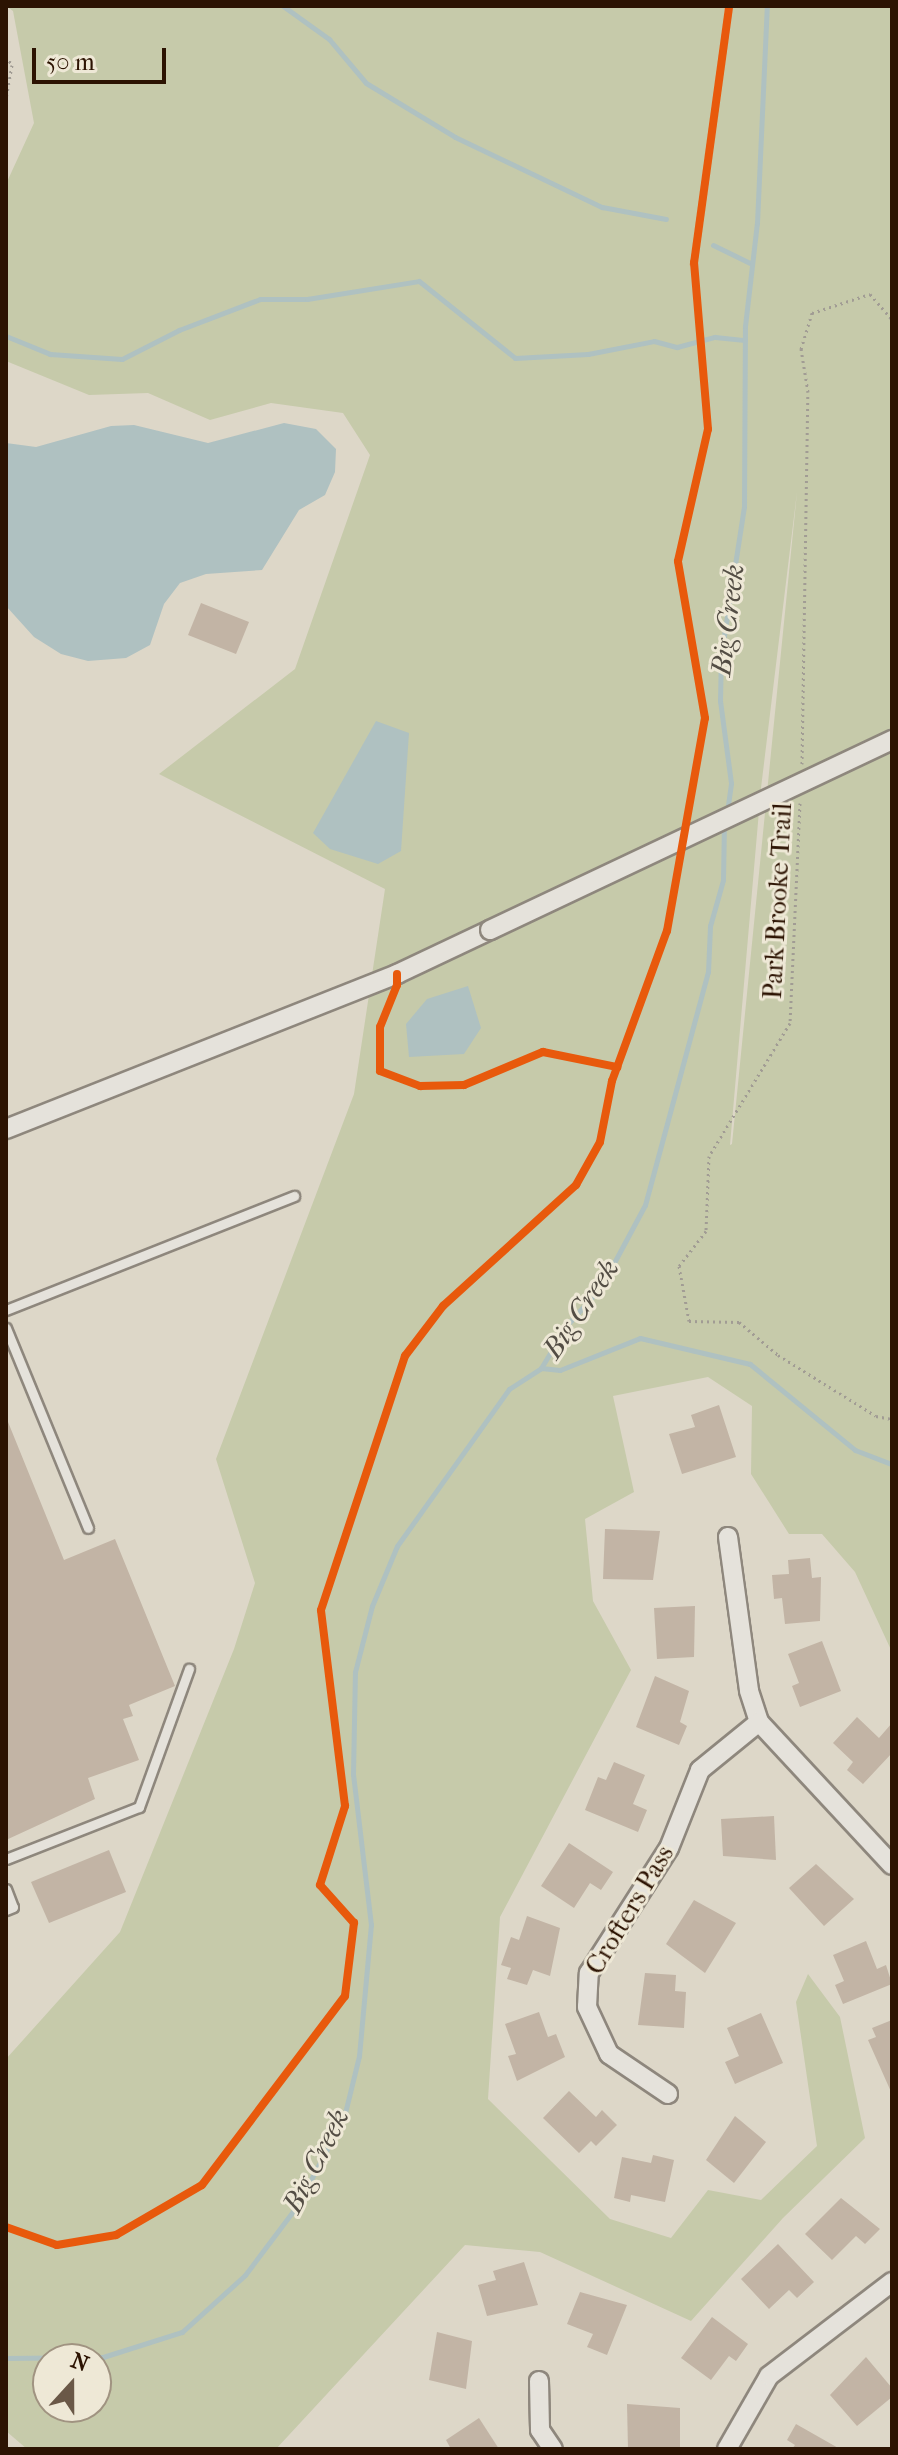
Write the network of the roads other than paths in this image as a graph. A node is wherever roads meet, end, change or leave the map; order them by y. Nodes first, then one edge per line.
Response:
1 (892, 740) edge
2 (6, 1129) edge
3 (294, 1196) dead end
4 (6, 1310) edge
5 (6, 1328) edge
6 (88, 1528) dead end
7 (728, 1537) dead end
8 (189, 1669) dead end
9 (759, 1722) junction
10 (6, 1859) edge
11 (892, 1865) edge
12 (6, 1889) edge
13 (6, 1910) edge
14 (668, 2094) dead end
15 (892, 2282) edge
16 (539, 2381) dead end
17 (553, 2449) edge
18 (727, 2449) edge

1 - 2 street, bridge
3 - 4 lane
5 - 6 lane
7 - 9 street
8 - 10 lane
9 - 11 street
9 - 14 street, Crofters Pass
12 - 13 lane
15 - 18 street
16 - 17 street

